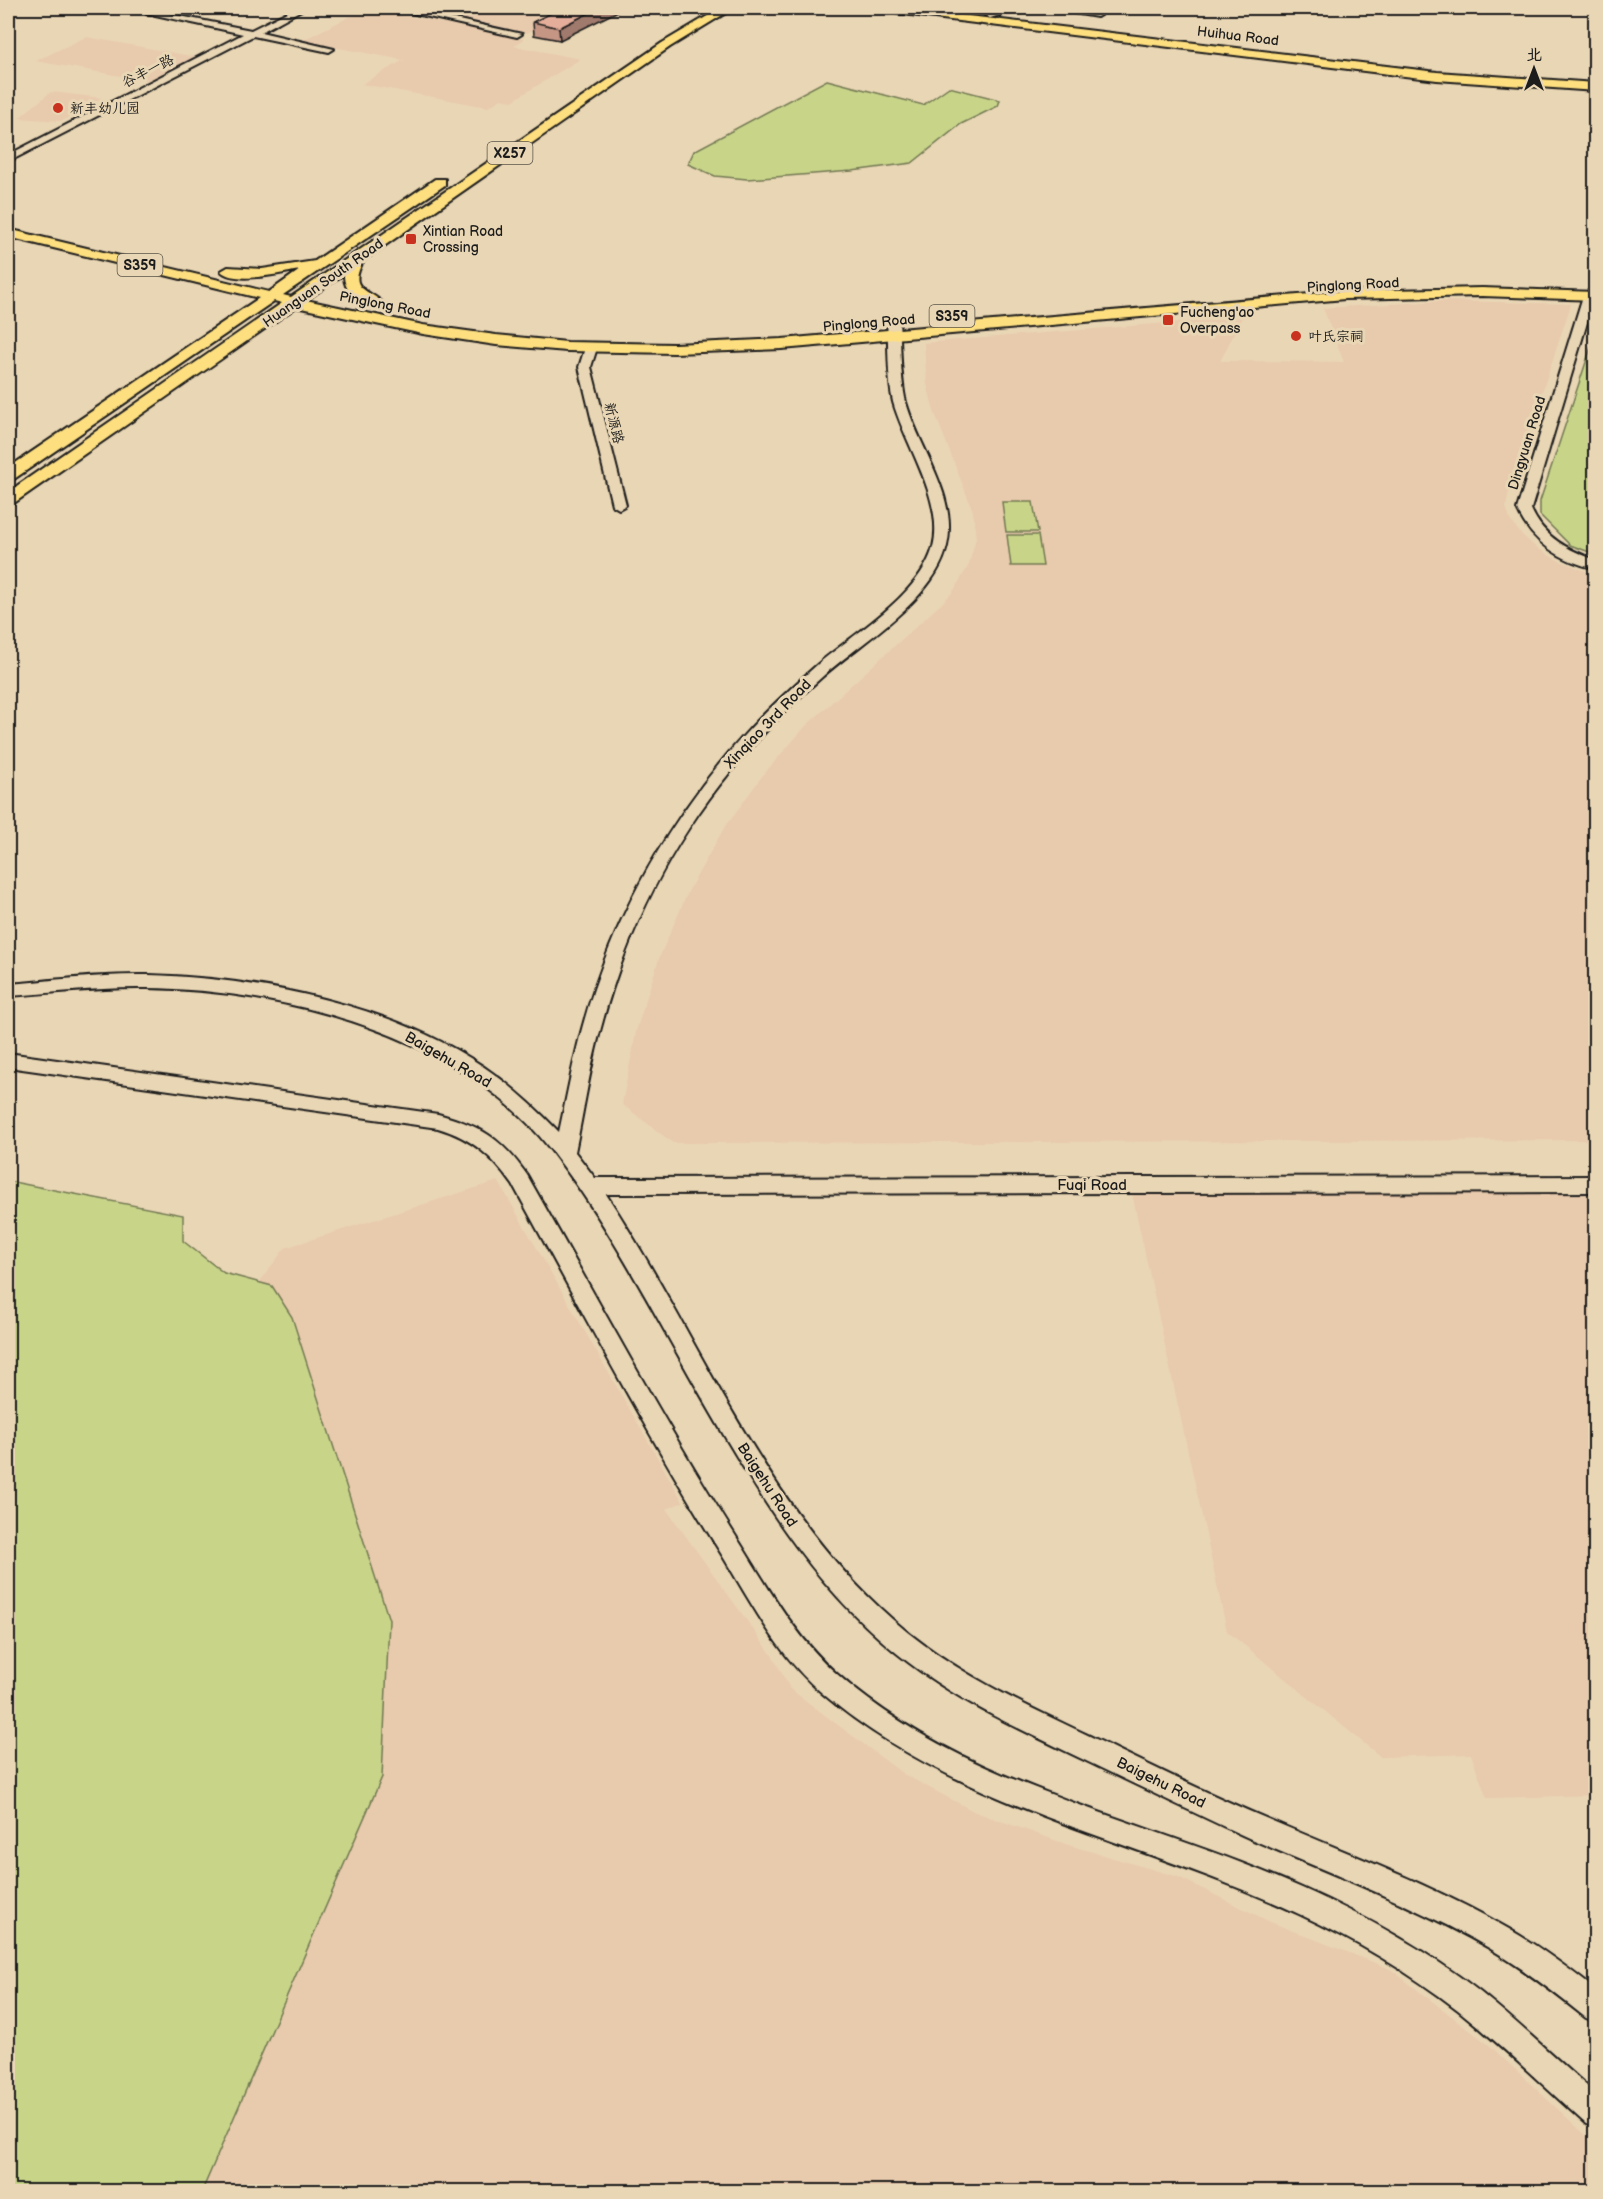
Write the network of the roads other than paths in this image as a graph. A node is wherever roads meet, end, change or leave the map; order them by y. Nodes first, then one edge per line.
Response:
1 (134, 8) edge
2 (301, 8) edge
3 (394, 8) edge
4 (728, 8) edge
5 (878, 8) edge
6 (926, 8) edge
7 (1018, 8) edge
8 (1049, 8) edge
9 (1097, 14) dead end
10 (990, 15) junction
11 (254, 32) junction
12 (517, 34) dead end
13 (328, 49) dead end
14 (1596, 80) edge
15 (1596, 87) edge
16 (8, 159) edge
17 (453, 173) dead end
18 (8, 222) edge
19 (8, 233) edge
20 (328, 258) junction
21 (358, 258) junction
22 (228, 271) junction
23 (289, 285) junction
24 (229, 287) junction
25 (312, 290) junction
26 (1593, 293) edge
27 (272, 297) junction
28 (295, 302) junction
29 (377, 304) junction
30 (412, 311) dead end
31 (352, 315) junction
32 (472, 322) dead end
33 (264, 324) junction
34 (226, 328) junction
35 (893, 328) junction
36 (591, 348) junction
37 (8, 475) edge
38 (8, 499) edge
39 (619, 505) dead end
40 (1596, 565) edge
41 (8, 990) edge
42 (8, 1060) edge
43 (565, 1154) junction
44 (1596, 1184) edge
45 (589, 1186) junction
46 (1596, 2008) edge
47 (1596, 2114) edge

1 - 11 street
2 - 11 street, 谷丰一路
3 - 12 street
4 - 21 main road, Huanguan South Road / X257
5 - 15 main road, Huihua Road
6 - 10 main road, Huihua Road
7 - 10 street
8 - 9 street
10 - 14 main road, Huihua Road
11 - 13 street
11 - 16 street, 谷丰一路
17 - 20 main road, Huanguan South Road
18 - 22 main road, S359
19 - 24 main road, S359
20 - 22 main road
20 - 23 main road, Huanguan South Road
21 - 25 main road, Huanguan South Road / X257
21 - 29 main road
22 - 23 main road, S359
23 - 25 main road, Pinglong Road / S359
23 - 27 main road, Huanguan South Road
24 - 27 main road, S359
24 - 34 main road
25 - 28 main road, Huanguan South Road / X257
25 - 29 main road, Pinglong Road / S359
26 - 35 main road, Pinglong Road / S359
26 - 40 street, Dingyuan Road
27 - 28 main road, S359
27 - 34 main road, Huanguan South Road
28 - 31 main road, Pinglong Road / S359
28 - 33 main road, Huanguan South Road / X257
29 - 30 main road, Pinglong Road / S359
31 - 33 main road
31 - 36 main road, Pinglong Road / S359
32 - 35 main road, Pinglong Road / S359
33 - 38 main road, Huanguan South Road / X257
34 - 37 main road, Huanguan South Road
35 - 36 main road, Pinglong Road / S359
35 - 43 street, Xinqiao 3rd Road
36 - 39 street, 新源路
41 - 43 street, Baigehu Road
42 - 47 street
43 - 45 street, Baigehu Road
44 - 45 street, Fuqi Road
45 - 46 street, Baigehu Road

